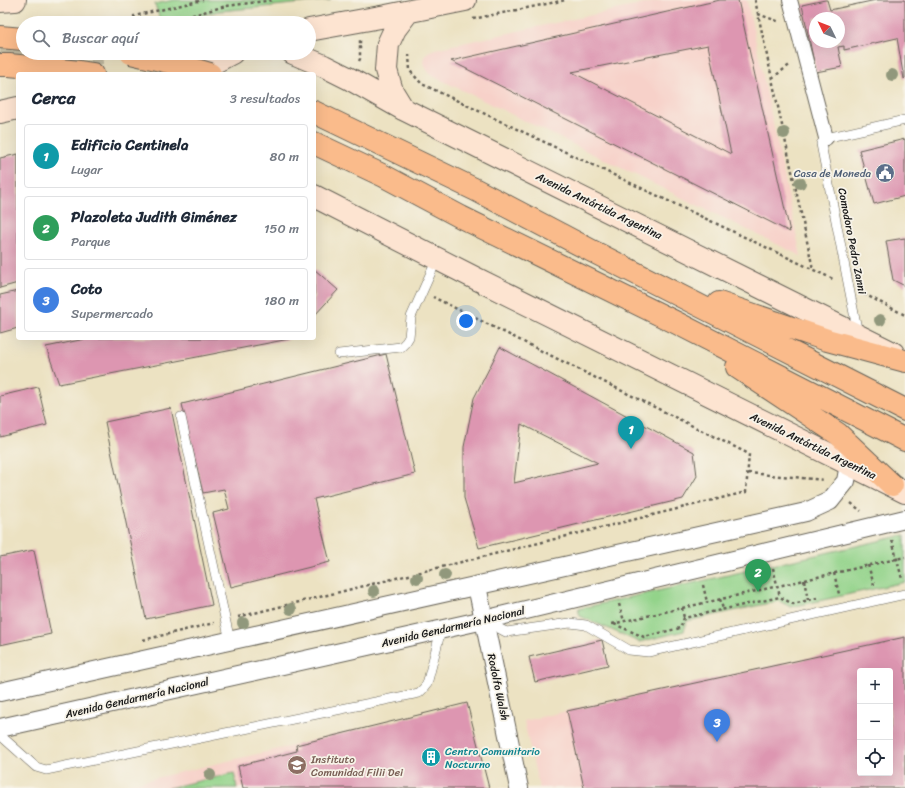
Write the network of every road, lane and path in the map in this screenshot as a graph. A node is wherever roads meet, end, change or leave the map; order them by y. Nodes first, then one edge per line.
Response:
1 (15, 0) edge
2 (203, 0) edge
3 (274, 0) edge
4 (566, 0) edge
5 (755, 0) edge
6 (790, 0) edge
7 (0, 1) edge
8 (469, 10) edge
9 (408, 12) junction
10 (134, 16) edge
11 (189, 16) edge
12 (316, 29) edge
13 (0, 37) edge
14 (16, 38) edge
15 (408, 52) dead end
16 (804, 55) junction
17 (161, 60) edge
18 (223, 60) edge
19 (310, 60) edge
20 (0, 66) edge
21 (324, 66) junction
22 (212, 68) edge
23 (80, 72) edge
24 (306, 72) edge
25 (772, 78) junction
26 (16, 108) edge
27 (403, 109) junction
28 (0, 112) edge
29 (316, 113) edge
30 (905, 120) edge
31 (826, 138) junction
32 (316, 144) edge
33 (316, 197) edge
34 (592, 251) junction
35 (437, 259) junction
36 (813, 270) junction
37 (848, 287) junction
38 (423, 292) junction
39 (905, 315) edge
40 (677, 323) junction
41 (858, 335) junction
42 (339, 354) dead end
43 (905, 360) edge
44 (905, 410) edge
45 (181, 417) dead end
46 (905, 440) edge
47 (849, 464) junction
48 (898, 489) edge
49 (905, 519) edge
50 (892, 540) dead end
51 (905, 557) edge
52 (897, 559) junction
53 (868, 565) junction
54 (773, 568) dead end
55 (834, 573) junction
56 (905, 579) edge
57 (804, 580) junction
58 (702, 584) dead end
59 (881, 584) dead end
60 (477, 586) junction
61 (778, 586) junction
62 (846, 592) dead end
63 (905, 594) edge
64 (780, 597) junction
65 (824, 597) dead end
66 (720, 599) junction
67 (808, 600) junction
68 (706, 602) junction
69 (619, 603) dead end
70 (682, 608) junction
71 (723, 609) junction
72 (684, 618) junction
73 (225, 620) junction
74 (484, 620) junction
75 (624, 621) junction
76 (613, 624) junction
77 (592, 628) junction
78 (441, 630) junction
79 (140, 641) dead end
80 (230, 641) junction
81 (0, 692) edge
82 (0, 728) edge
83 (0, 735) edge
84 (519, 788) edge

1 - 7 main road
2 - 10 path
3 - 11 path
4 - 8 path
5 - 25 path
6 - 16 street
8 - 9 main road
9 - 12 main road
9 - 27 main road
13 - 14 highway
15 - 36 path
16 - 25 path
16 - 31 street
17 - 22 highway, bridge
18 - 22 main road
19 - 21 main road, Avenida Antártida Argentina
20 - 23 highway
21 - 24 main road
21 - 27 main road, Avenida Antártida Argentina
25 - 36 path
26 - 28 main road
27 - 41 main road, Avenida Antártida Argentina
29 - 34 highway
30 - 31 lane
31 - 37 lane, Comodoro Pedro Zanni
32 - 40 highway
33 - 35 main road, Avenida Antártida Argentina
34 - 43 highway
34 - 44 highway
35 - 38 lane
35 - 47 main road, Avenida Antártida Argentina
36 - 37 path
37 - 39 path
37 - 41 lane, Comodoro Pedro Zanni
38 - 42 lane
38 - 73 path
40 - 46 highway
40 - 48 highway
41 - 43 main road, Avenida Antártida Argentina
45 - 73 lane
47 - 48 main road, Avenida Antártida Argentina
47 - 60 street
49 - 74 street, Avenida Gendarmería Nacional
50 - 52 path
51 - 52 path
52 - 53 path
52 - 56 path
53 - 55 path
53 - 59 path
54 - 61 path
55 - 57 path
55 - 62 path
57 - 61 path
57 - 67 path
58 - 68 path
60 - 74 street, Rodolfo Walsh
60 - 80 street
61 - 64 path
61 - 66 path
63 - 77 lane
64 - 67 path
64 - 71 path
65 - 67 path
66 - 68 path
66 - 71 path
68 - 70 path
69 - 75 path
70 - 72 path
70 - 75 path
71 - 72 path
72 - 76 path
73 - 79 path
73 - 80 lane
74 - 77 lane
74 - 78 street, Avenida Gendarmería Nacional
74 - 84 street, Rodolfo Walsh
75 - 76 path
76 - 77 path
78 - 82 street, Avenida Gendarmería Nacional
78 - 83 lane
80 - 81 street

